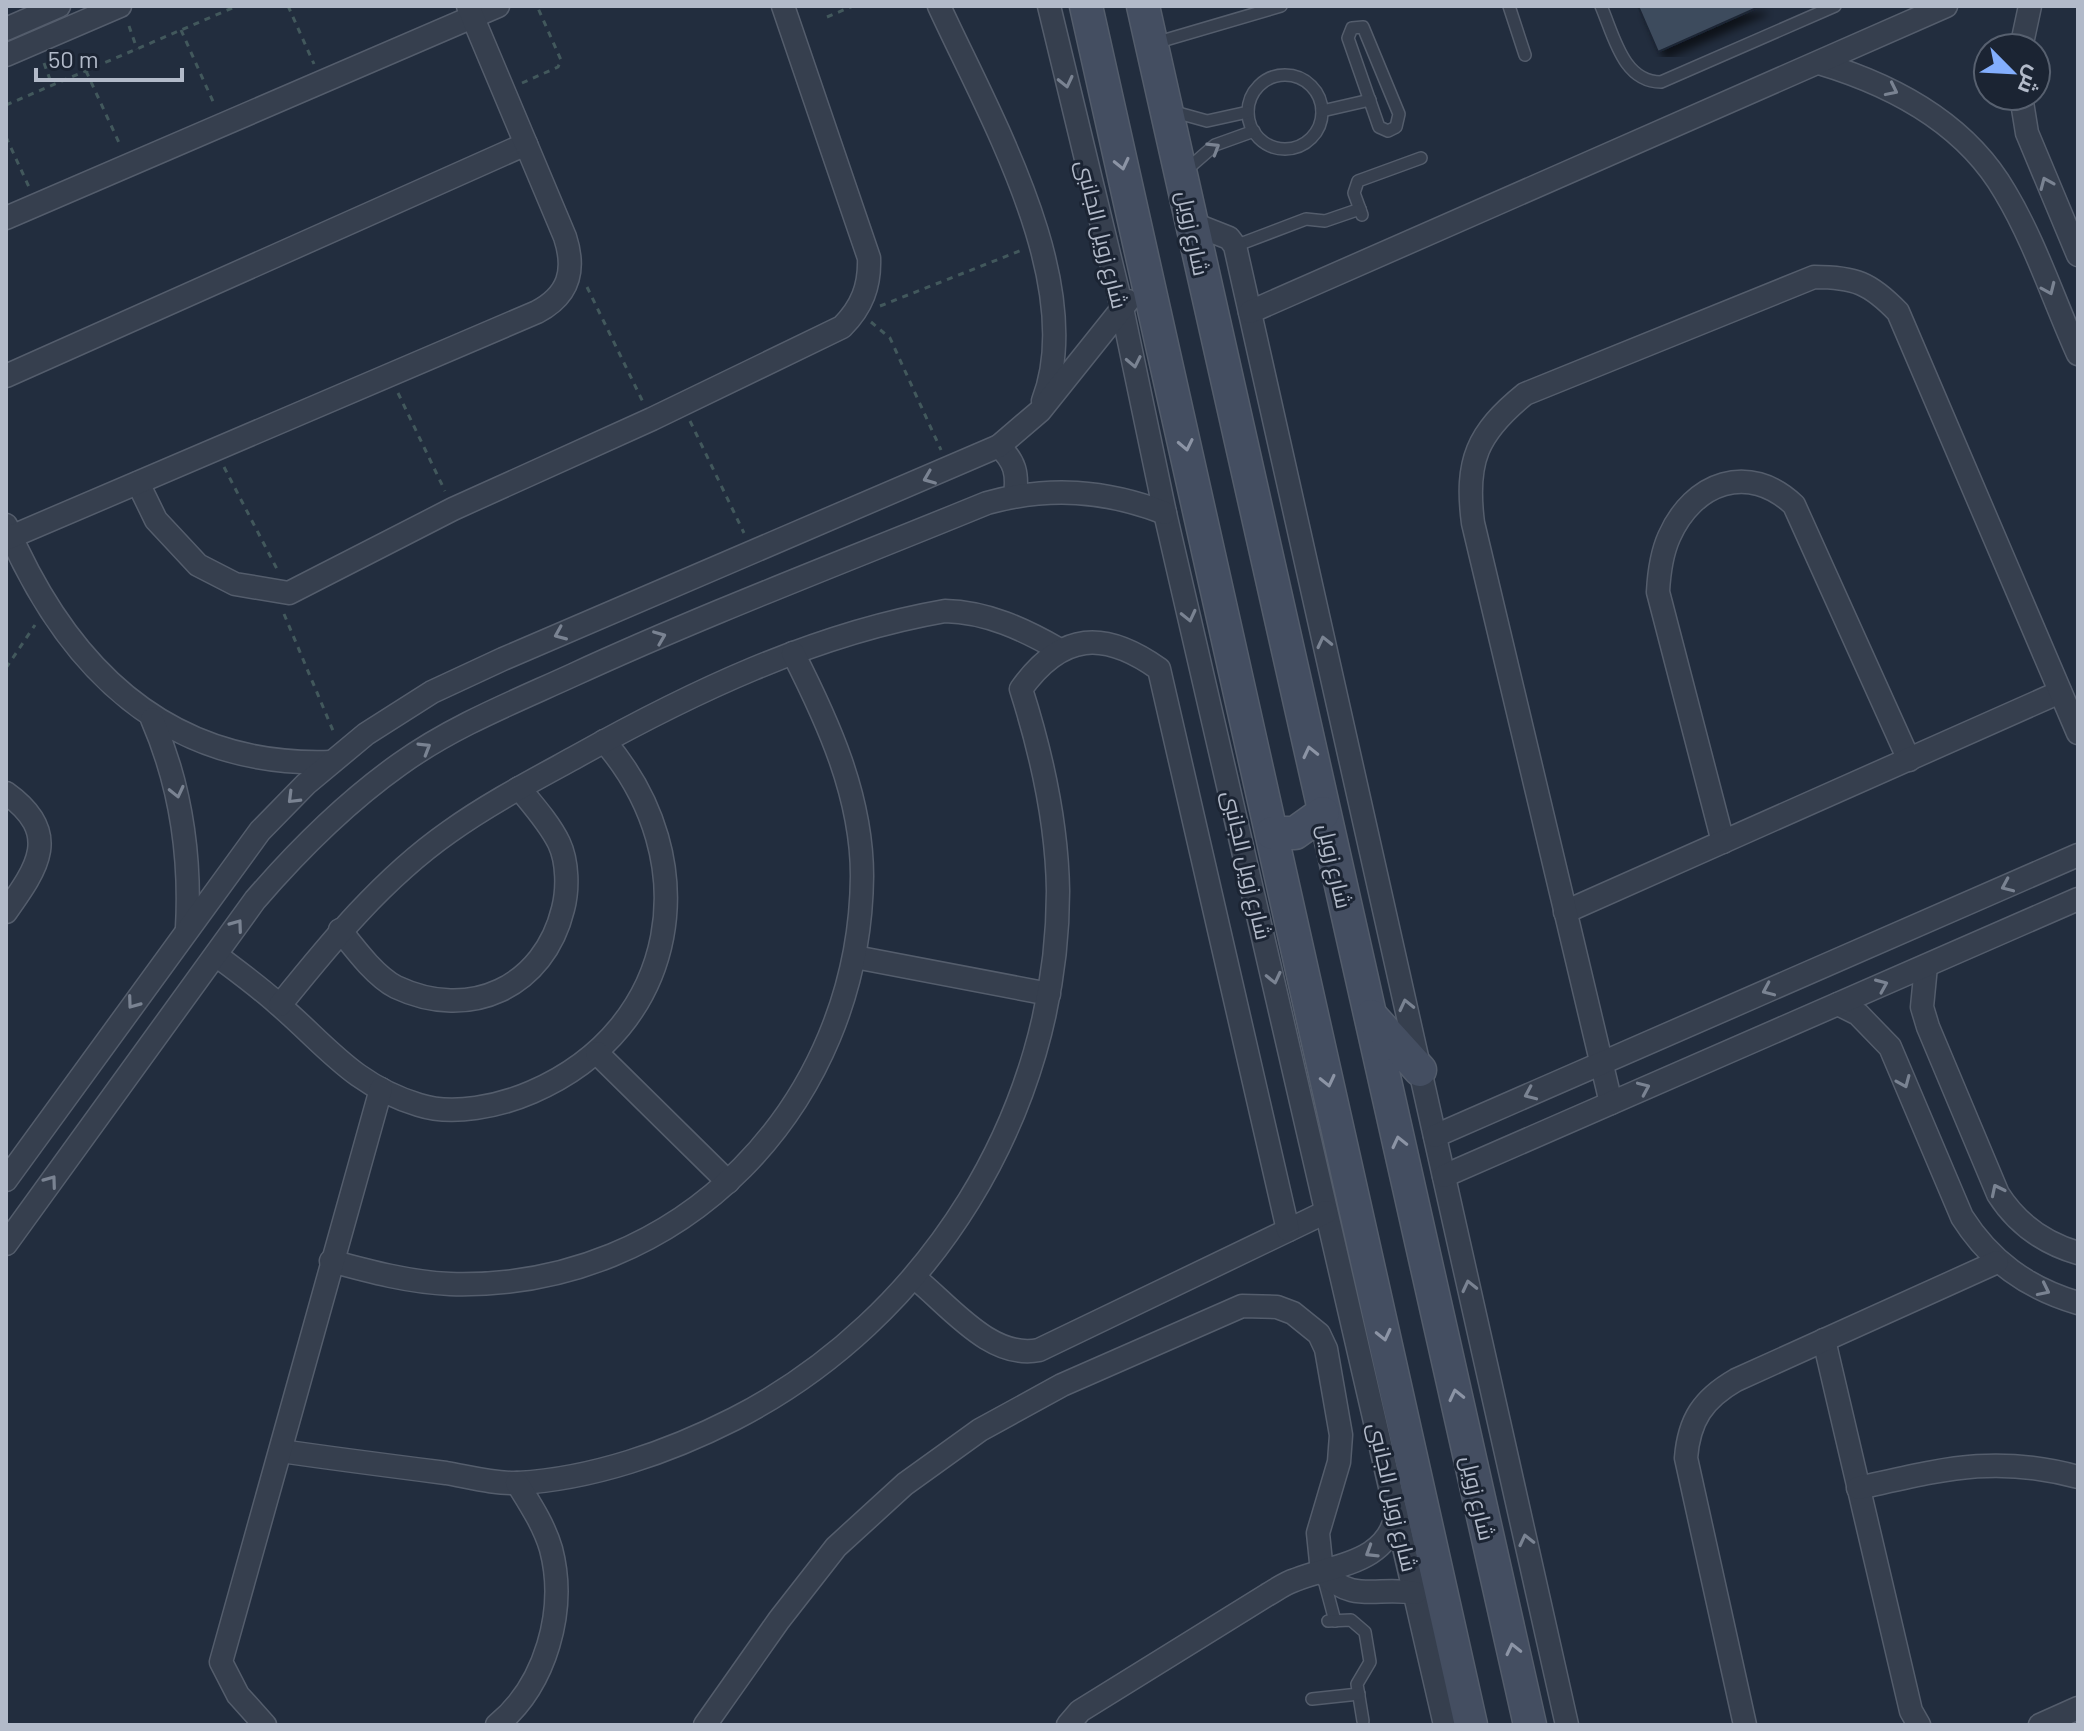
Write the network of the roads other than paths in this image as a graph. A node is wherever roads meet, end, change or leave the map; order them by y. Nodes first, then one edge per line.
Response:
1 (59, 6) edge
2 (498, 6) edge
3 (783, 6) edge
4 (939, 6) edge
5 (1049, 6) edge
6 (1086, 6) edge
7 (1143, 6) edge
8 (1281, 6) edge
9 (1509, 6) edge
10 (1601, 6) edge
11 (1835, 6) edge
12 (1946, 6) edge
13 (2030, 6) edge
14 (470, 11) edge
15 (123, 13) edge
16 (6, 29) edge
17 (2024, 32) edge
18 (1151, 44) junction
19 (6, 55) edge
20 (1525, 55) dead end
21 (1819, 63) junction
22 (1370, 100) junction
23 (1166, 109) junction
24 (1322, 111) junction
25 (1248, 112) junction
26 (2024, 112) edge
27 (1254, 131) junction
28 (526, 144) junction
29 (1421, 158) dead end
30 (1181, 175) junction
31 (6, 218) edge
32 (1191, 223) junction
33 (1235, 246) junction
34 (2078, 255) edge
35 (1148, 275) junction
36 (1122, 308) junction
37 (1250, 312) junction
38 (2078, 354) edge
39 (6, 376) edge
40 (1040, 411) junction
41 (999, 446) junction
42 (138, 483) junction
43 (1015, 496) junction
44 (1165, 513) junction
45 (8, 534) edge
46 (1060, 650) junction
47 (793, 653) junction
48 (2060, 692) junction
49 (152, 719) junction
50 (2078, 733) edge
51 (604, 741) junction
52 (337, 757) junction
53 (1909, 760) junction
54 (519, 788) junction
55 (6, 793) edge
56 (1323, 813) junction
57 (1272, 833) junction
58 (1723, 842) junction
59 (2078, 855) edge
60 (1341, 888) junction
61 (2078, 899) edge
62 (1289, 907) junction
63 (6, 912) edge
64 (1565, 912) junction
65 (187, 928) junction
66 (340, 930) junction
67 (216, 955) junction
68 (855, 957) junction
69 (1926, 966) junction
70 (1049, 994) junction
71 (1838, 1004) junction
72 (280, 1005) junction
73 (1297, 1012) junction
74 (1370, 1016) junction
75 (597, 1053) junction
76 (1602, 1063) junction
77 (1420, 1070) junction
78 (381, 1089) junction
79 (1611, 1103) junction
80 (1435, 1136) junction
81 (1444, 1176) junction
82 (6, 1180) edge
83 (728, 1182) junction
84 (1326, 1212) junction
85 (1288, 1230) junction
86 (6, 1244) edge
87 (2078, 1253) edge
88 (331, 1261) junction
89 (1997, 1262) junction
90 (915, 1278) junction
91 (2078, 1303) edge
92 (1824, 1340) junction
93 (281, 1451) junction
94 (2078, 1477) edge
95 (517, 1483) junction
96 (1858, 1488) junction
97 (1398, 1509) junction
98 (1322, 1572) junction
99 (1415, 1593) junction
100 (1359, 1694) junction
101 (1312, 1699) dead end
102 (2078, 1708) edge
103 (1078, 1720) edge
104 (1363, 1721) dead end
105 (265, 1725) edge
106 (497, 1725) edge
107 (705, 1725) edge
108 (1445, 1725) edge
109 (1471, 1725) edge
110 (1530, 1725) edge
111 (1567, 1725) edge
112 (1745, 1725) edge
113 (1919, 1725) edge
114 (2040, 1725) edge

1 - 16 street
2 - 14 street
3 - 42 street
4 - 40 street
5 -> 36 street, شارع زويل الجانبى
6 -> 35 main road
7 - 18 main road, شارع زويل
8 - 18 lane
9 - 20 lane
10 - 11 lane
12 - 21 street
13 - 17 street
14 - 28 street
14 - 31 street
15 - 19 street
18 - 23 main road, شارع زويل
21 - 37 street
21 -> 38 street
22 - 22 lane
22 - 24 lane
23 - 25 lane
23 - 30 main road, شارع زويل
24 - 25 lane
24 - 27 lane
25 - 27 lane
34 -> 26 street
30 -> 27 lane
28 - 39 street
28 - 42 street
29 - 33 lane
30 - 32 main road, شارع زويل
32 - 33 street
56 -> 32 main road, شارع زويل
33 - 37 street
35 - 36 street
35 -> 57 main road
36 - 40 street
36 -> 44 street, شارع زويل الجانبى
77 -> 37 street
40 - 41 street
41 - 43 street
41 -> 52 street
42 - 45 street
43 - 44 street
67 -> 43 street
44 -> 73 street, شارع زويل الجانبى
45 - 49 street
46 - 47 street
46 - 70 street
46 - 85 street
47 - 51 street
47 - 68 street
48 - 50 street
48 - 53 street
48 - 64 street
49 - 52 street
49 -> 65 street
51 - 54 street
51 - 75 street
52 -> 65 street
53 - 58 street
53 - 58 street
54 - 66 street
54 - 66 street
55 - 63 street
56 - 57 main road
56 - 60 main road, شارع زويل
57 - 62 main road
58 - 64 street
59 -> 76 street
60 - 62 main road
60 - 74 main road, شارع زويل
61 - 69 street
62 - 73 main road
64 - 76 street
65 -> 82 street
66 - 72 street
67 - 72 street
86 -> 67 street
68 - 70 street
68 - 83 street
71 -> 69 street
87 -> 69 street
70 - 90 street
79 -> 71 street
71 -> 89 street
72 - 78 street
73 - 84 street, شارع زويل الجانبى
73 -> 109 main road
74 - 77 main road
110 -> 74 main road, شارع زويل
75 - 78 street
75 - 83 street
76 - 79 street
76 -> 80 street
77 - 80 street
78 - 88 street
79 - 81 street
80 - 81 street
111 -> 81 street
83 - 88 street
84 - 85 street
84 - 97 street, شارع زويل الجانبى
85 - 90 street
88 - 93 street
89 -> 91 street
89 - 92 street
90 - 95 street
92 - 96 street
92 - 112 street
93 - 95 street
93 - 105 street
94 - 96 street
95 - 106 street
96 - 113 street
97 -> 98 street
97 - 99 street, شارع زويل الجانبى
98 - 99 street
98 - 100 lane
98 - 103 street
98 - 107 street
99 - 108 street, شارع زويل الجانبى
100 - 101 lane
100 - 104 lane
102 - 114 street

